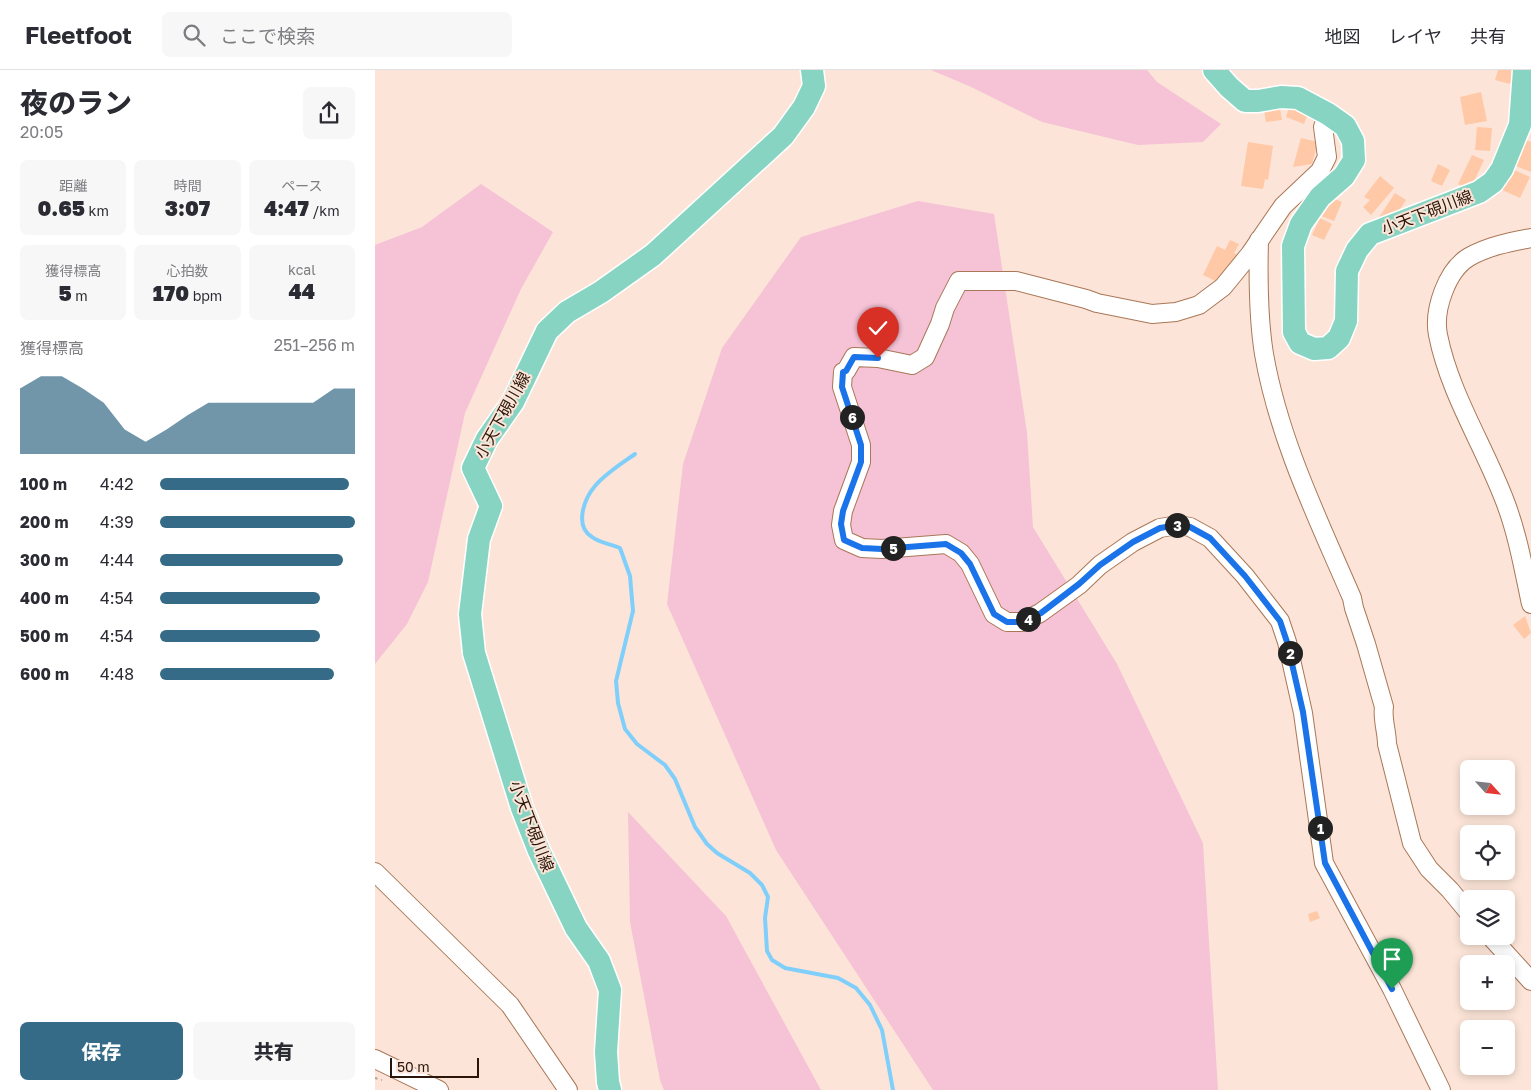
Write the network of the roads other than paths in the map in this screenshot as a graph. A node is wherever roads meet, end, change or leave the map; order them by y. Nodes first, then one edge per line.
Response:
1 (812, 70) edge
2 (1214, 70) edge
3 (1524, 70) edge
4 (1328, 114) junction
5 (1531, 238) edge
6 (1259, 240) junction
7 (1531, 604) edge
8 (375, 872) edge
9 (1460, 902) edge
10 (1498, 945) edge
11 (1531, 981) edge
12 (375, 1059) edge
13 (439, 1090) edge
14 (568, 1090) edge
15 (610, 1090) edge
16 (1441, 1090) edge

1 - 15 main road, 小天下硯川線
2 - 4 main road, 小天下硯川線
3 - 4 main road, 小天下硯川線
4 - 6 street
5 - 7 street
6 - 9 street
6 - 16 street
8 - 14 street
10 - 11 street
12 - 13 street

